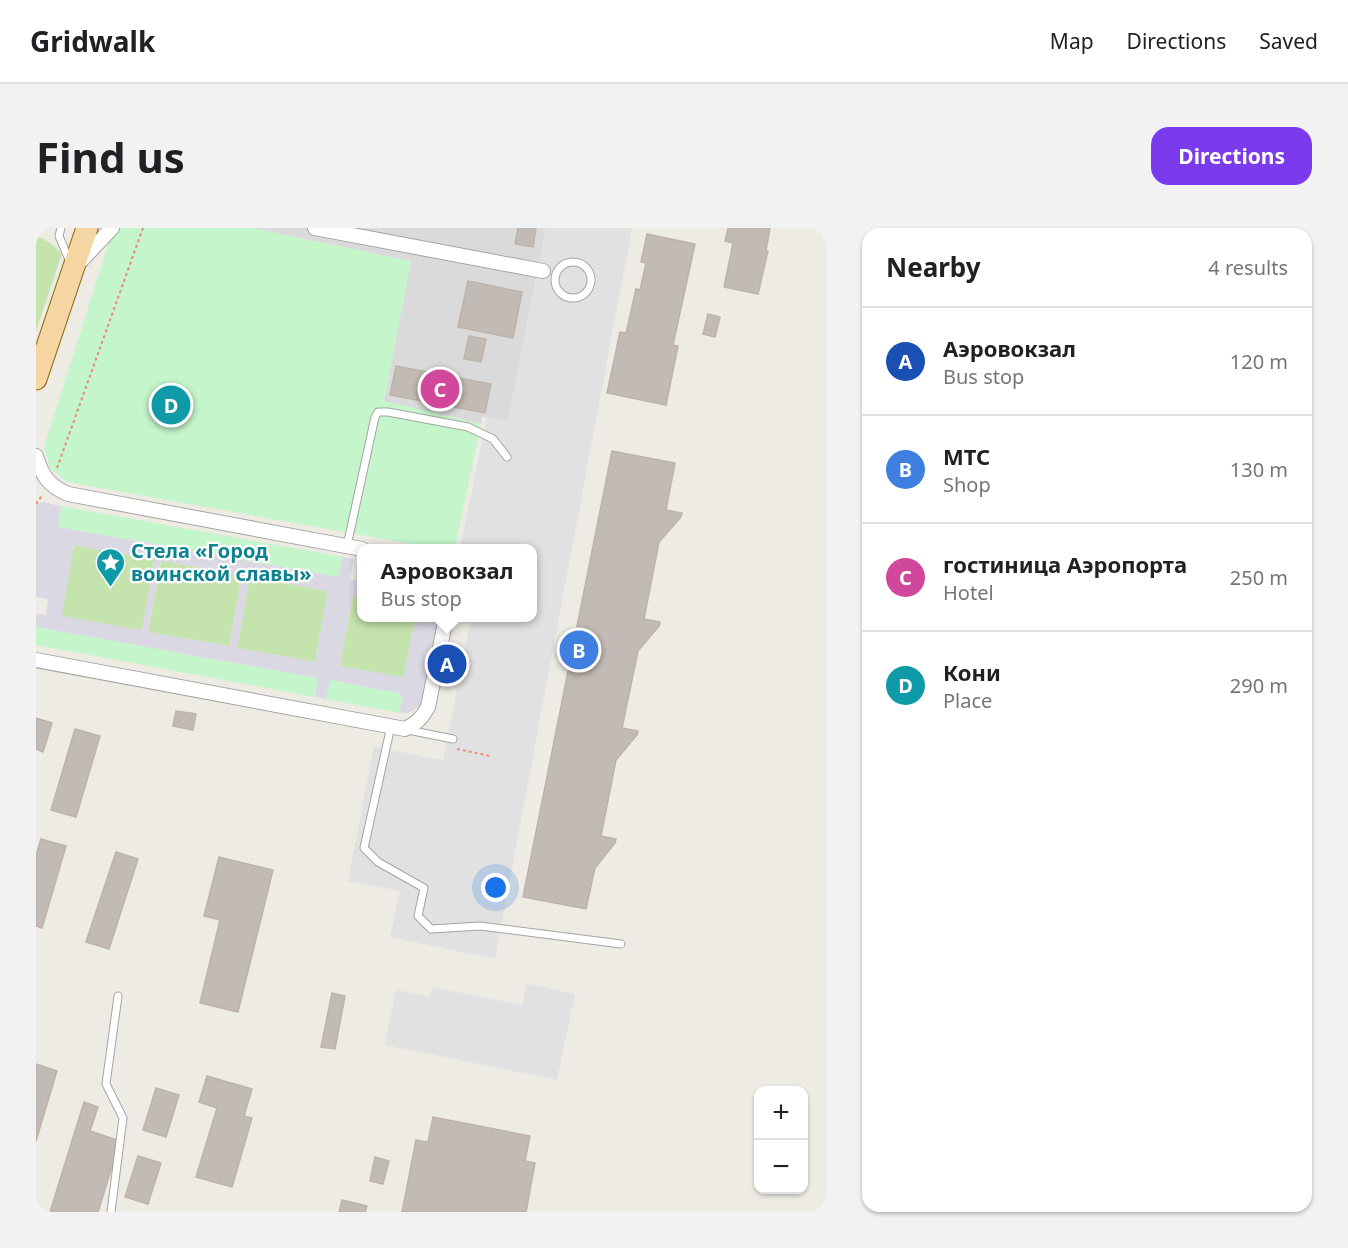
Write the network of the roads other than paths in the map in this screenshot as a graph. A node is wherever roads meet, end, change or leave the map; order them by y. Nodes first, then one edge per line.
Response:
1 (61, 228) edge
2 (87, 228) edge
3 (111, 228) edge
4 (315, 228) edge
5 (73, 270) junction
6 (549, 272) junction
7 (37, 373) edge
8 (36, 456) edge
9 (507, 457) dead end
10 (347, 546) junction
11 (357, 548) edge
12 (445, 622) edge
13 (36, 660) edge
14 (398, 728) junction
15 (453, 739) dead end
16 (621, 944) dead end
17 (118, 996) dead end
18 (111, 1212) edge

1 - 5 lane
2 - 5 main road
3 - 5 street
4 - 6 street
5 - 7 main road
6 - 6 lane
8 - 10 street
9 - 10 lane
10 - 11 street
12 - 14 street
13 - 14 street
14 - 15 lane
14 - 16 lane
17 - 18 lane

